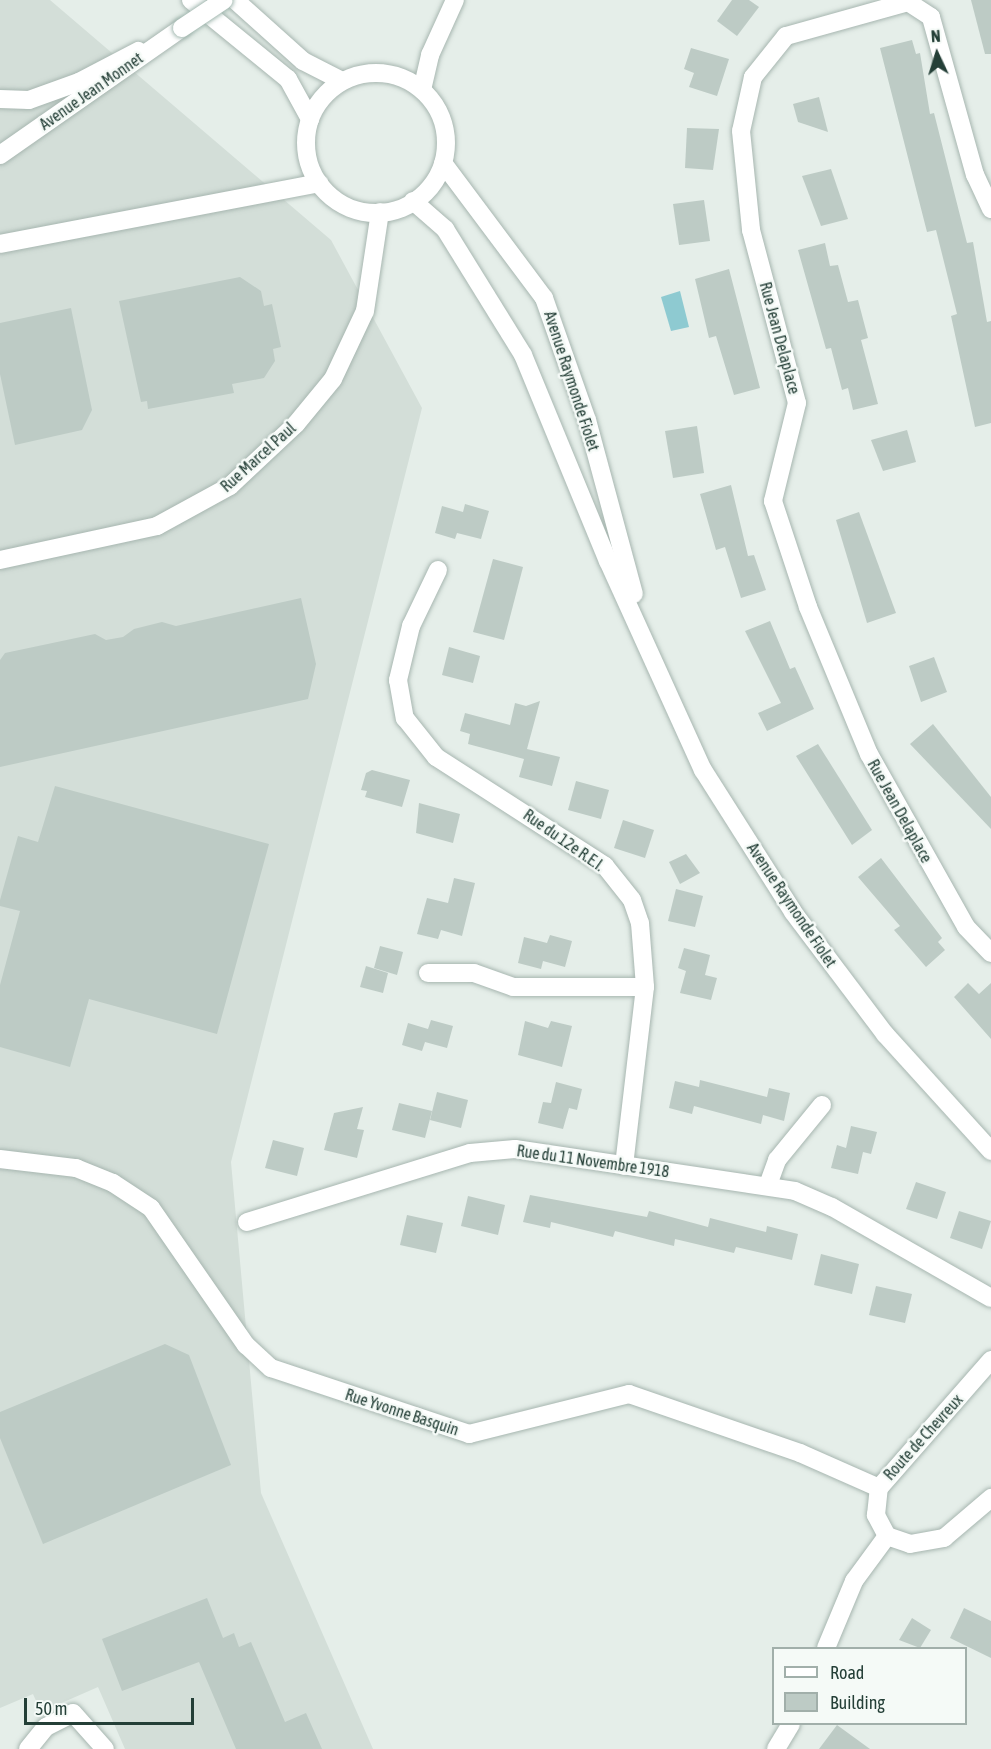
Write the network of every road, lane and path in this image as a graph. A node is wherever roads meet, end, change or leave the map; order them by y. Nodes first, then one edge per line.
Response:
1 (191, 0) edge
2 (224, 0) edge
3 (235, 0) edge
4 (454, 0) edge
5 (182, 28) junction
6 (342, 81) junction
7 (422, 90) junction
8 (0, 99) edge
9 (310, 119) junction
10 (0, 155) edge
11 (443, 163) junction
12 (319, 183) junction
13 (413, 201) junction
14 (991, 209) edge
15 (380, 212) junction
16 (0, 244) edge
17 (0, 560) edge
18 (438, 570) dead end
19 (643, 627) junction
20 (991, 953) edge
21 (428, 973) dead end
22 (645, 987) junction
23 (822, 1105) dead end
24 (991, 1150) edge
25 (0, 1159) edge
26 (624, 1166) junction
27 (768, 1185) junction
28 (247, 1222) dead end
29 (991, 1298) edge
30 (991, 1360) edge
31 (879, 1488) junction
32 (991, 1498) edge
33 (887, 1536) junction
34 (826, 1647) edge
35 (789, 1725) edge
36 (28, 1749) edge
37 (105, 1749) edge
38 (776, 1749) edge

1 - 9 street
2 - 5 street, bridge
3 - 6 street
4 - 7 street
5 - 8 street
5 - 10 street, Avenue Jean Monnet
6 - 7 street
6 - 9 street
7 - 11 street
9 - 12 street
11 - 13 street
11 - 19 street, Avenue Raymonde Fiolet
12 - 15 street
12 - 16 street
13 - 15 street
13 - 19 street, Avenue Raymonde Fiolet
14 - 20 street, Rue Jean Delaplace
15 - 17 street, Rue Marcel Paul
18 - 22 street, Rue du 12e R.E.I.
19 - 24 street, Avenue Raymonde Fiolet
21 - 22 street
22 - 26 street, Rue du 12e R.E.I.
23 - 27 street
25 - 31 street, Rue Yvonne Basquin
26 - 27 street, Rue du 11 Novembre 1918
26 - 28 street, Rue du 11 Novembre 1918
27 - 29 street, Rue du 11 Novembre 1918
30 - 31 street, Route de Chevreux
31 - 33 street, Route de Chevreux
32 - 33 street
33 - 34 street
35 - 38 street
36 - 37 street

